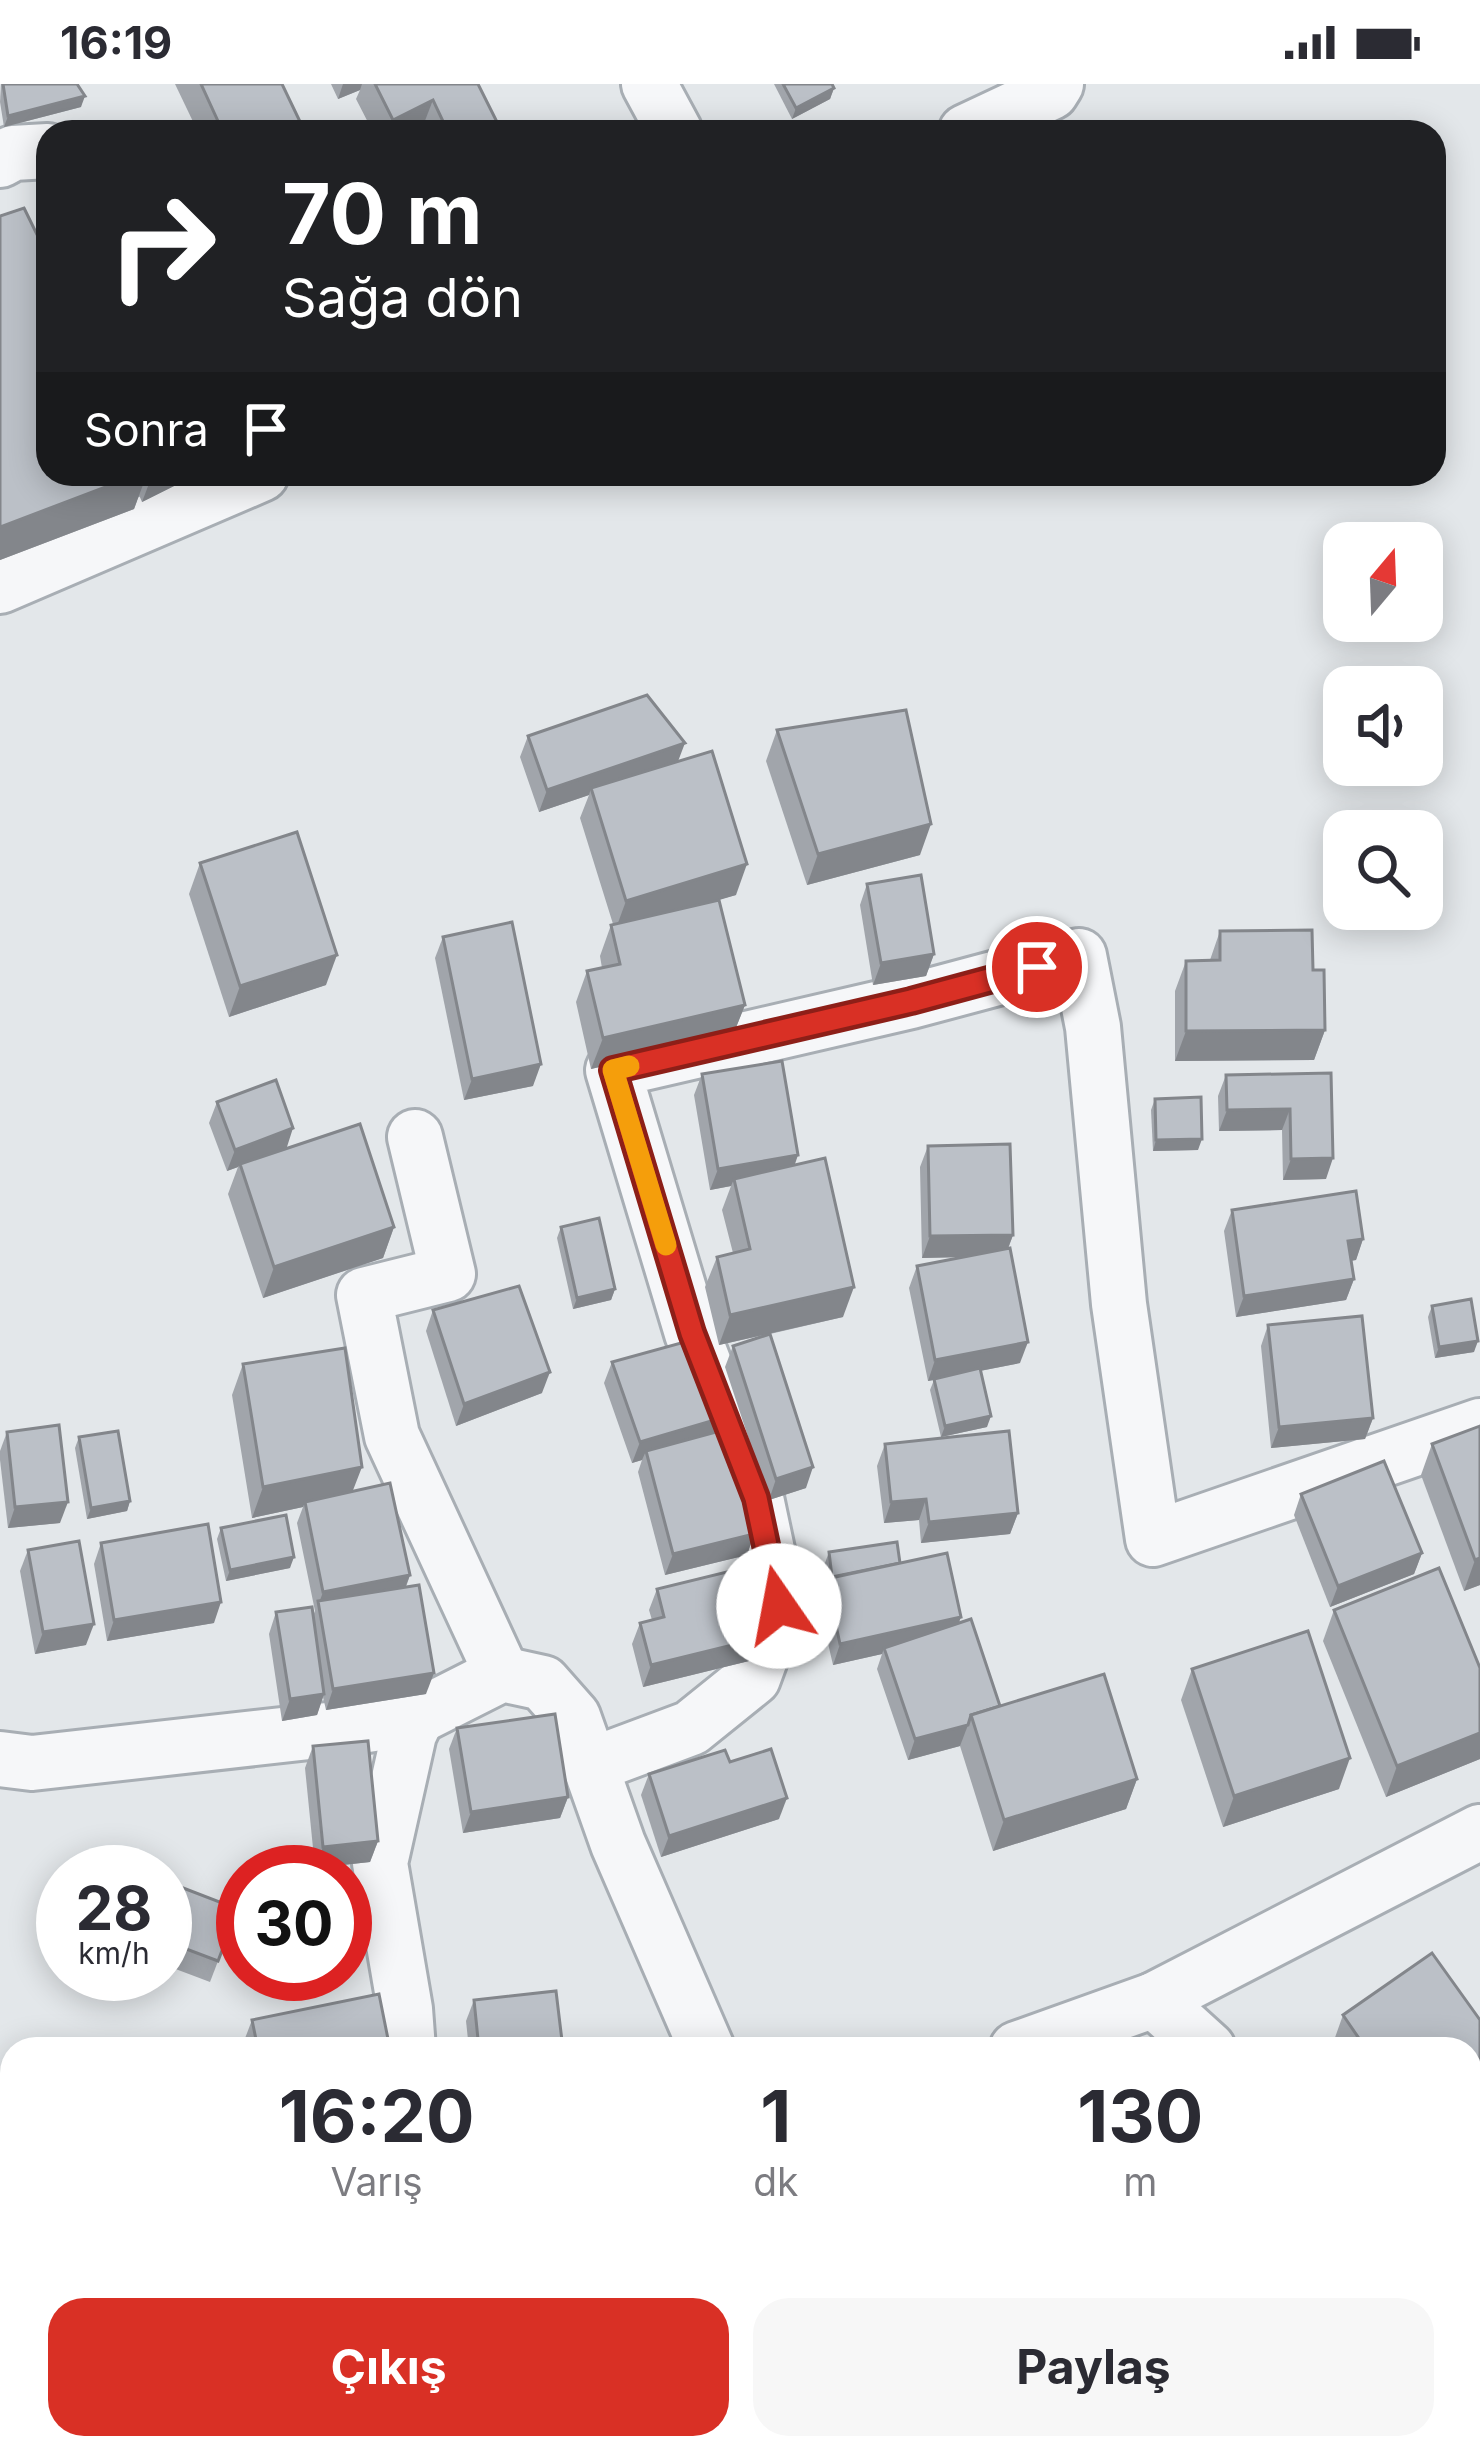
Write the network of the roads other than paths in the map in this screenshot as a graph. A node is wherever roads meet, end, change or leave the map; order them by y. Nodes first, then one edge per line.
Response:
1 (649, 84) edge
2 (1056, 84) edge
3 (668, 120) edge
4 (992, 120) edge
5 (36, 152) edge
6 (0, 160) edge
7 (233, 486) edge
8 (0, 586) edge
9 (415, 1137) dead end
10 (1480, 1426) edge
11 (502, 1674) junction
12 (417, 1718) junction
13 (0, 1759) edge
14 (592, 1765) junction
15 (1480, 1832) edge
16 (1154, 2000) junction
17 (407, 2037) edge
18 (702, 2037) edge
19 (1051, 2037) edge
20 (1195, 2037) edge

1 - 3 street
2 - 4 street
5 - 6 street
7 - 8 street
9 - 11 street
10 - 14 street
11 - 12 street
11 - 14 street
12 - 13 street
12 - 17 street
14 - 18 street
15 - 16 street
16 - 19 street
16 - 20 street

